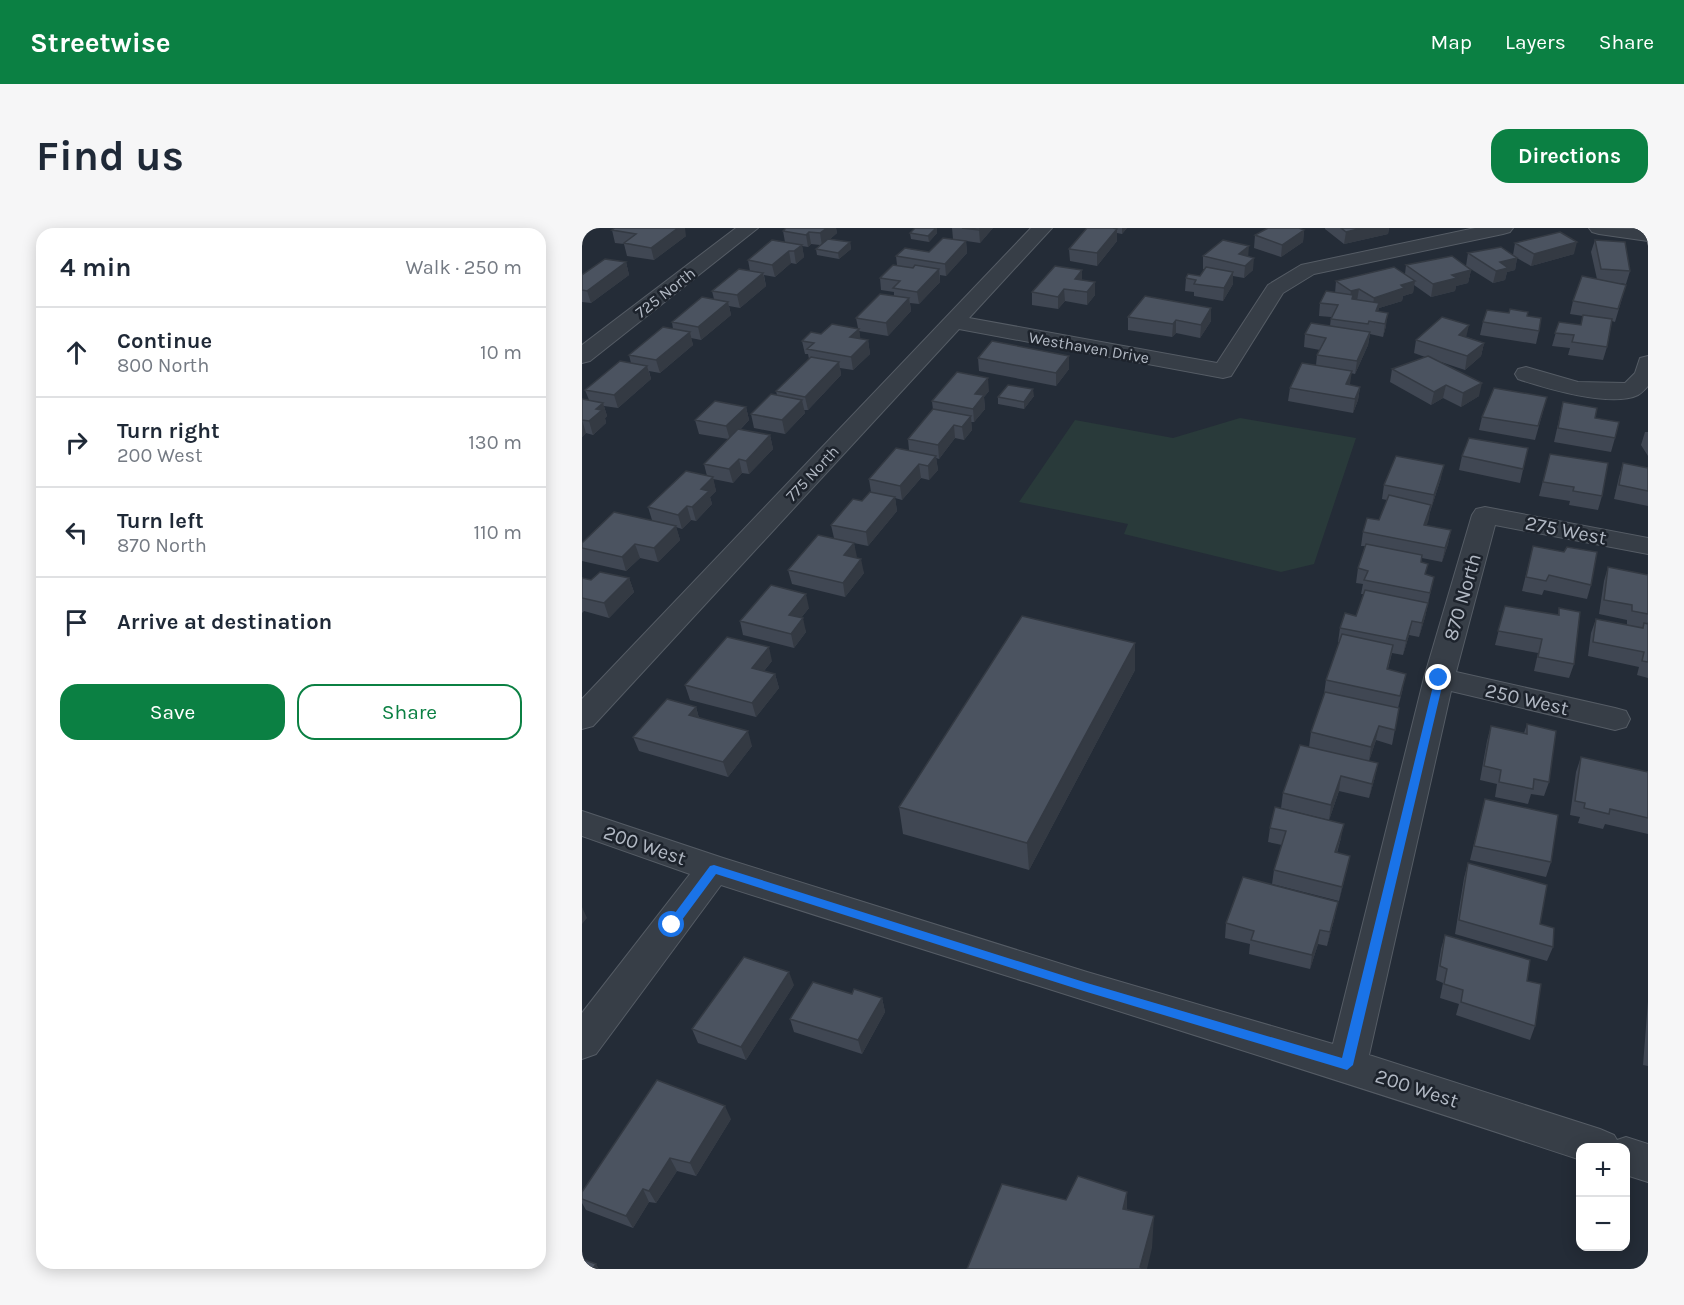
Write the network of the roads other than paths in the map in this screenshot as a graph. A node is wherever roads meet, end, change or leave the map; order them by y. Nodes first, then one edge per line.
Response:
1 (748, 228) edge
2 (1042, 228) edge
3 (1426, 228) edge
4 (1503, 228) edge
5 (1599, 228) edge
6 (1648, 235) edge
7 (1445, 241) junction
8 (954, 322) junction
9 (582, 356) edge
10 (1648, 363) edge
11 (1527, 374) dead end
12 (1485, 515) joint
13 (1648, 546) edge
14 (1439, 678) junction
15 (582, 718) edge
16 (1615, 719) dead end
17 (582, 823) edge
18 (714, 869) junction
19 (582, 1042) edge
20 (1347, 1065) junction
21 (1585, 1143) edge
22 (1630, 1157) edge
23 (1648, 1163) edge

1 - 9 street, 725 North
2 - 8 street, 775 North
3 - 7 street
4 - 7 street
5 - 6 street
7 - 8 street, Westhaven Drive
8 - 15 street, 775 North
10 - 11 street
12 - 13 street, 275 West
12 - 14 street, 870 North
14 - 16 street, 250 West
14 - 20 street, 870 North
17 - 18 street, 200 West
18 - 19 street
18 - 20 street, 200 West
20 - 21 street, 200 West
22 - 23 street

